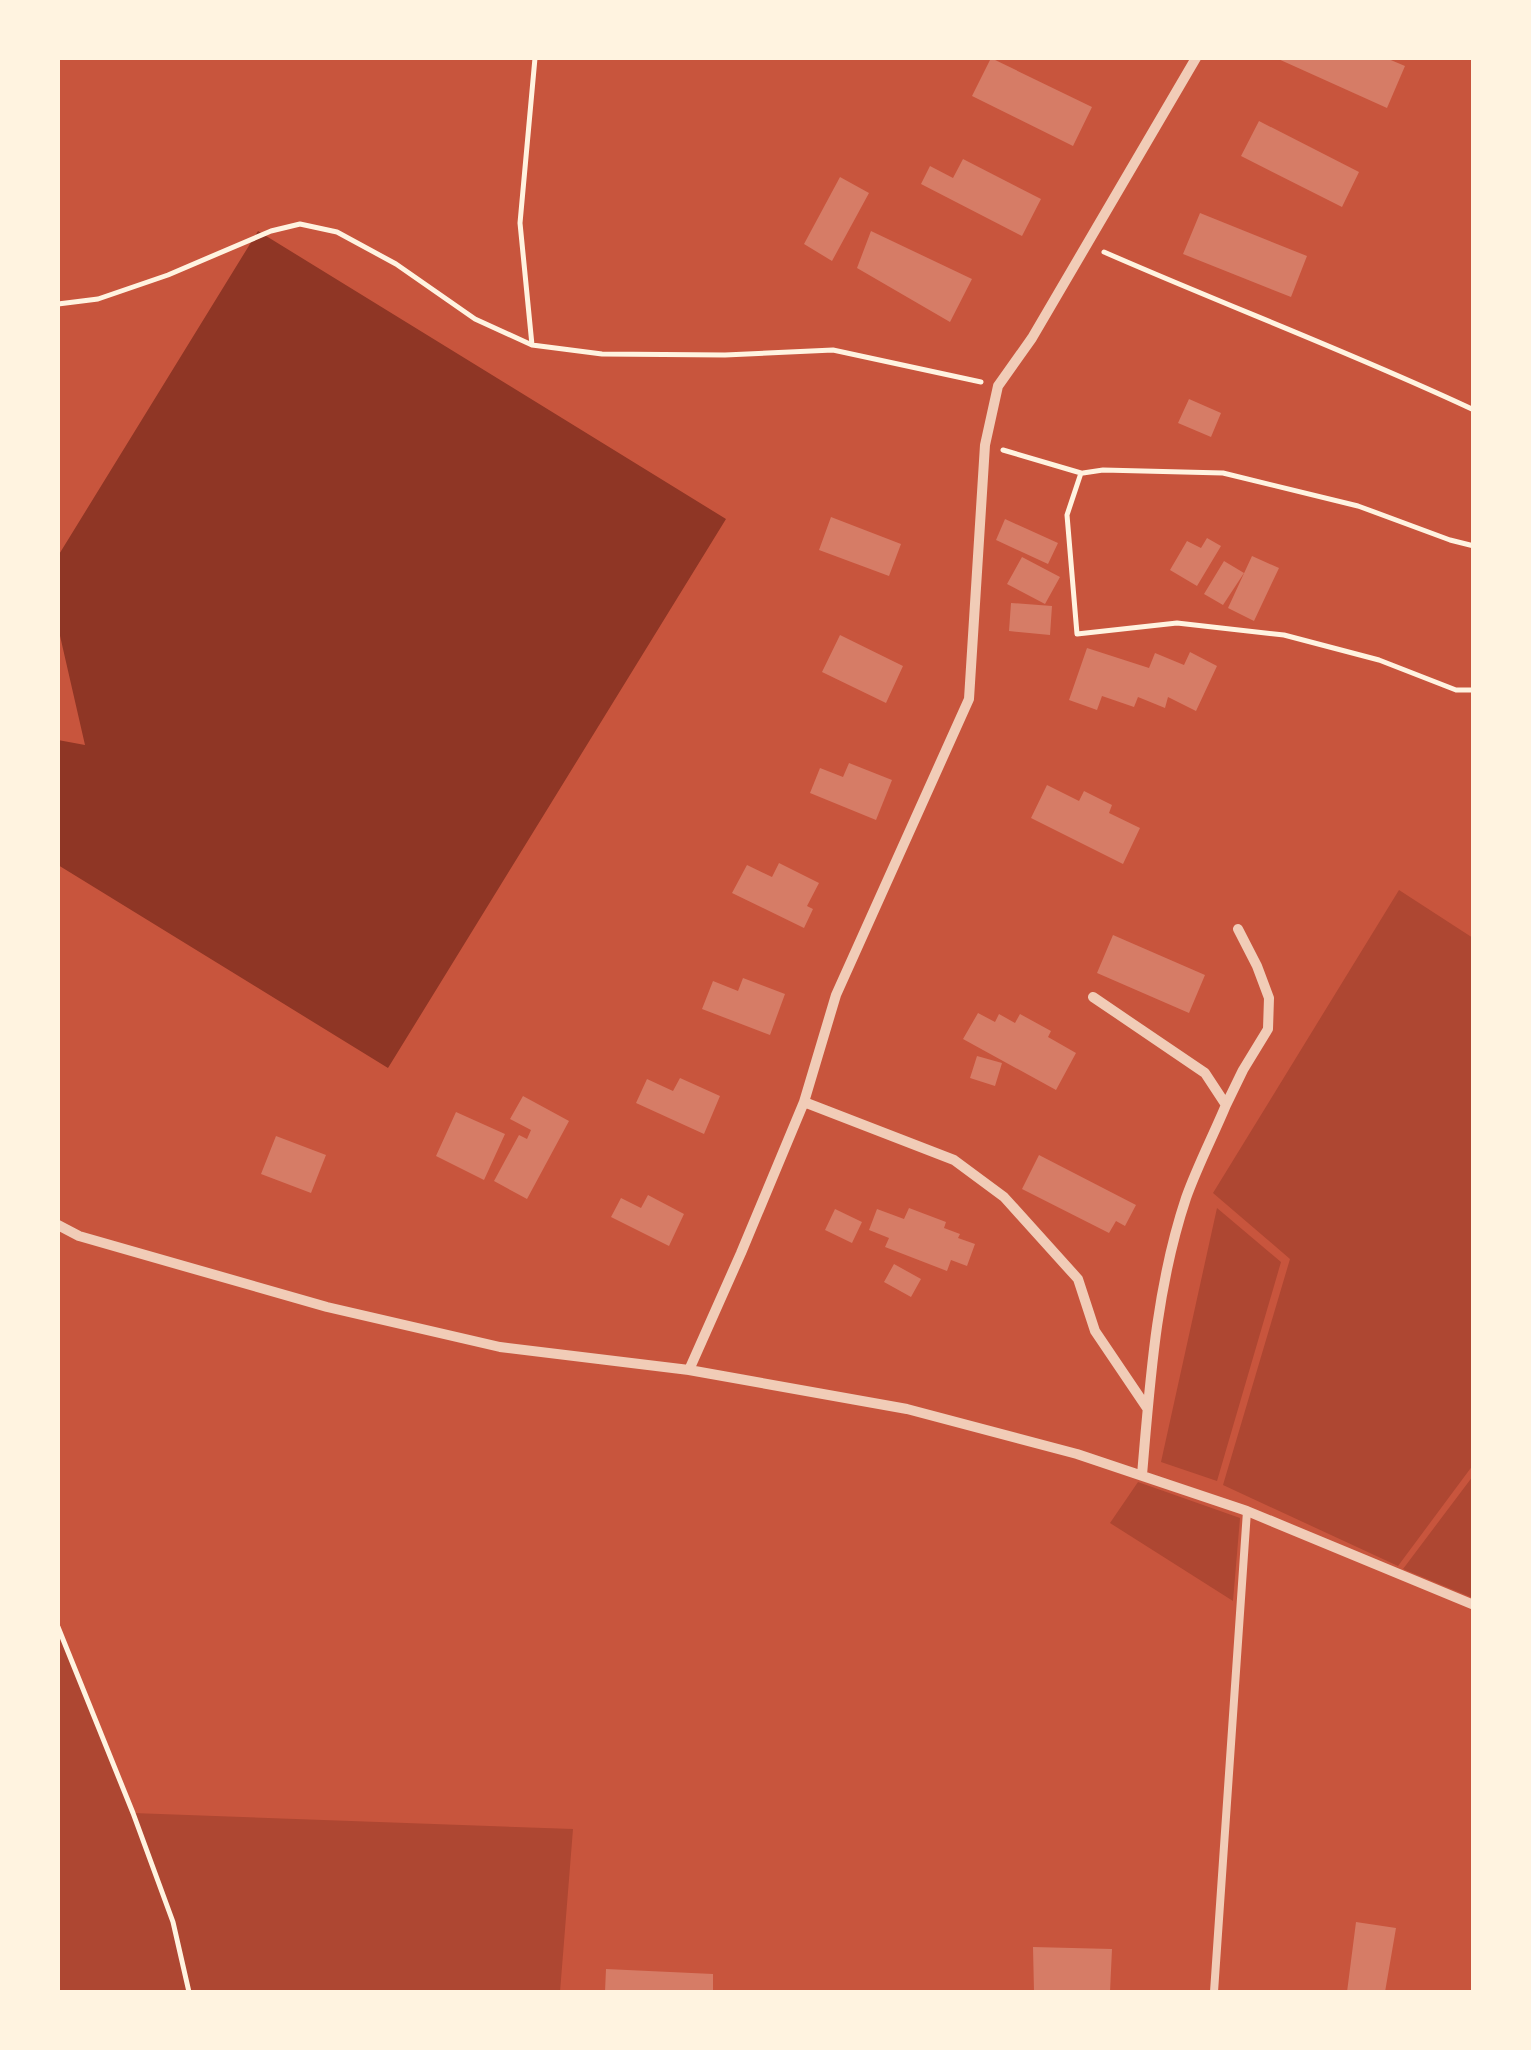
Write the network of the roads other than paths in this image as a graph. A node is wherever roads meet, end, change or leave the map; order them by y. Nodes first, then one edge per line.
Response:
1 (1196, 58) edge
2 (1238, 930) dead end
3 (1093, 997) dead end
4 (804, 1102) junction
5 (1226, 1105) junction
6 (58, 1224) edge
7 (688, 1370) junction
8 (1147, 1408) junction
9 (1142, 1475) junction
10 (1247, 1512) junction
11 (1474, 1605) edge
12 (1214, 1992) edge

1 - 4 street
2 - 5 street
3 - 5 street
4 - 7 street
4 - 8 street
5 - 8 street
6 - 7 street
7 - 9 street
8 - 9 street
9 - 10 street
10 - 11 street
10 - 12 lane

